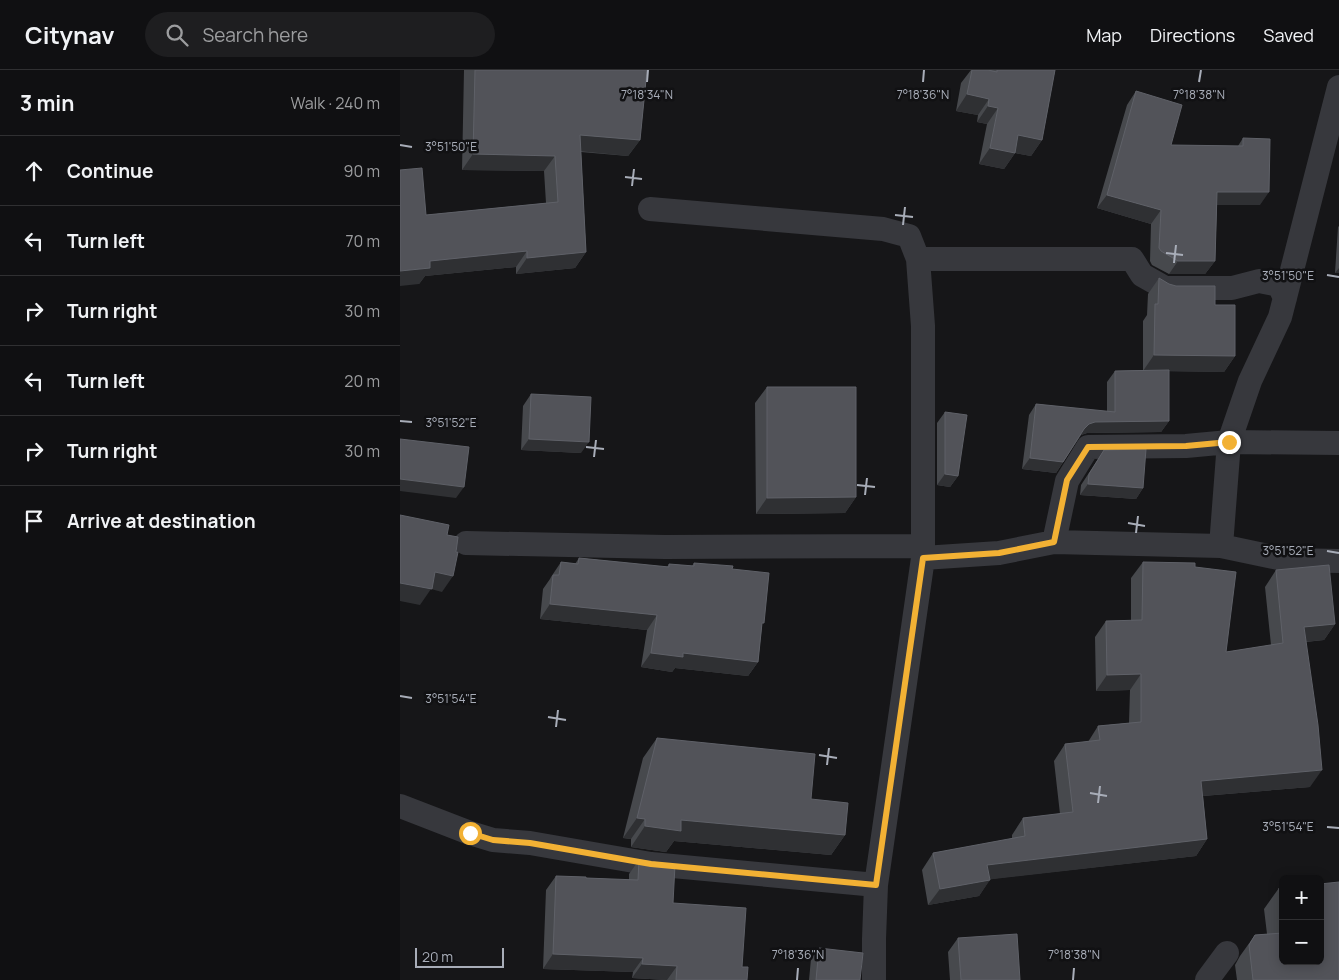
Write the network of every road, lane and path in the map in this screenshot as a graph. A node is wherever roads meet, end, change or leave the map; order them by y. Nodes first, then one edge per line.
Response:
1 (1339, 87) edge
2 (650, 209) dead end
3 (918, 259) junction
4 (1285, 298) junction
5 (1229, 442) junction
6 (1339, 443) edge
7 (1054, 542) junction
8 (466, 543) dead end
9 (1222, 546) junction
10 (923, 552) junction
11 (1339, 561) edge
12 (400, 806) edge
13 (876, 885) junction
14 (1227, 953) dead end
15 (874, 980) edge
16 (1207, 980) edge

1 - 4 street
2 - 3 street
3 - 4 street
3 - 10 street
4 - 5 street
5 - 6 street
5 - 7 street
5 - 9 street
7 - 9 street
7 - 10 street
8 - 10 street
9 - 11 street
10 - 13 street
12 - 13 street
13 - 15 street
14 - 16 street

